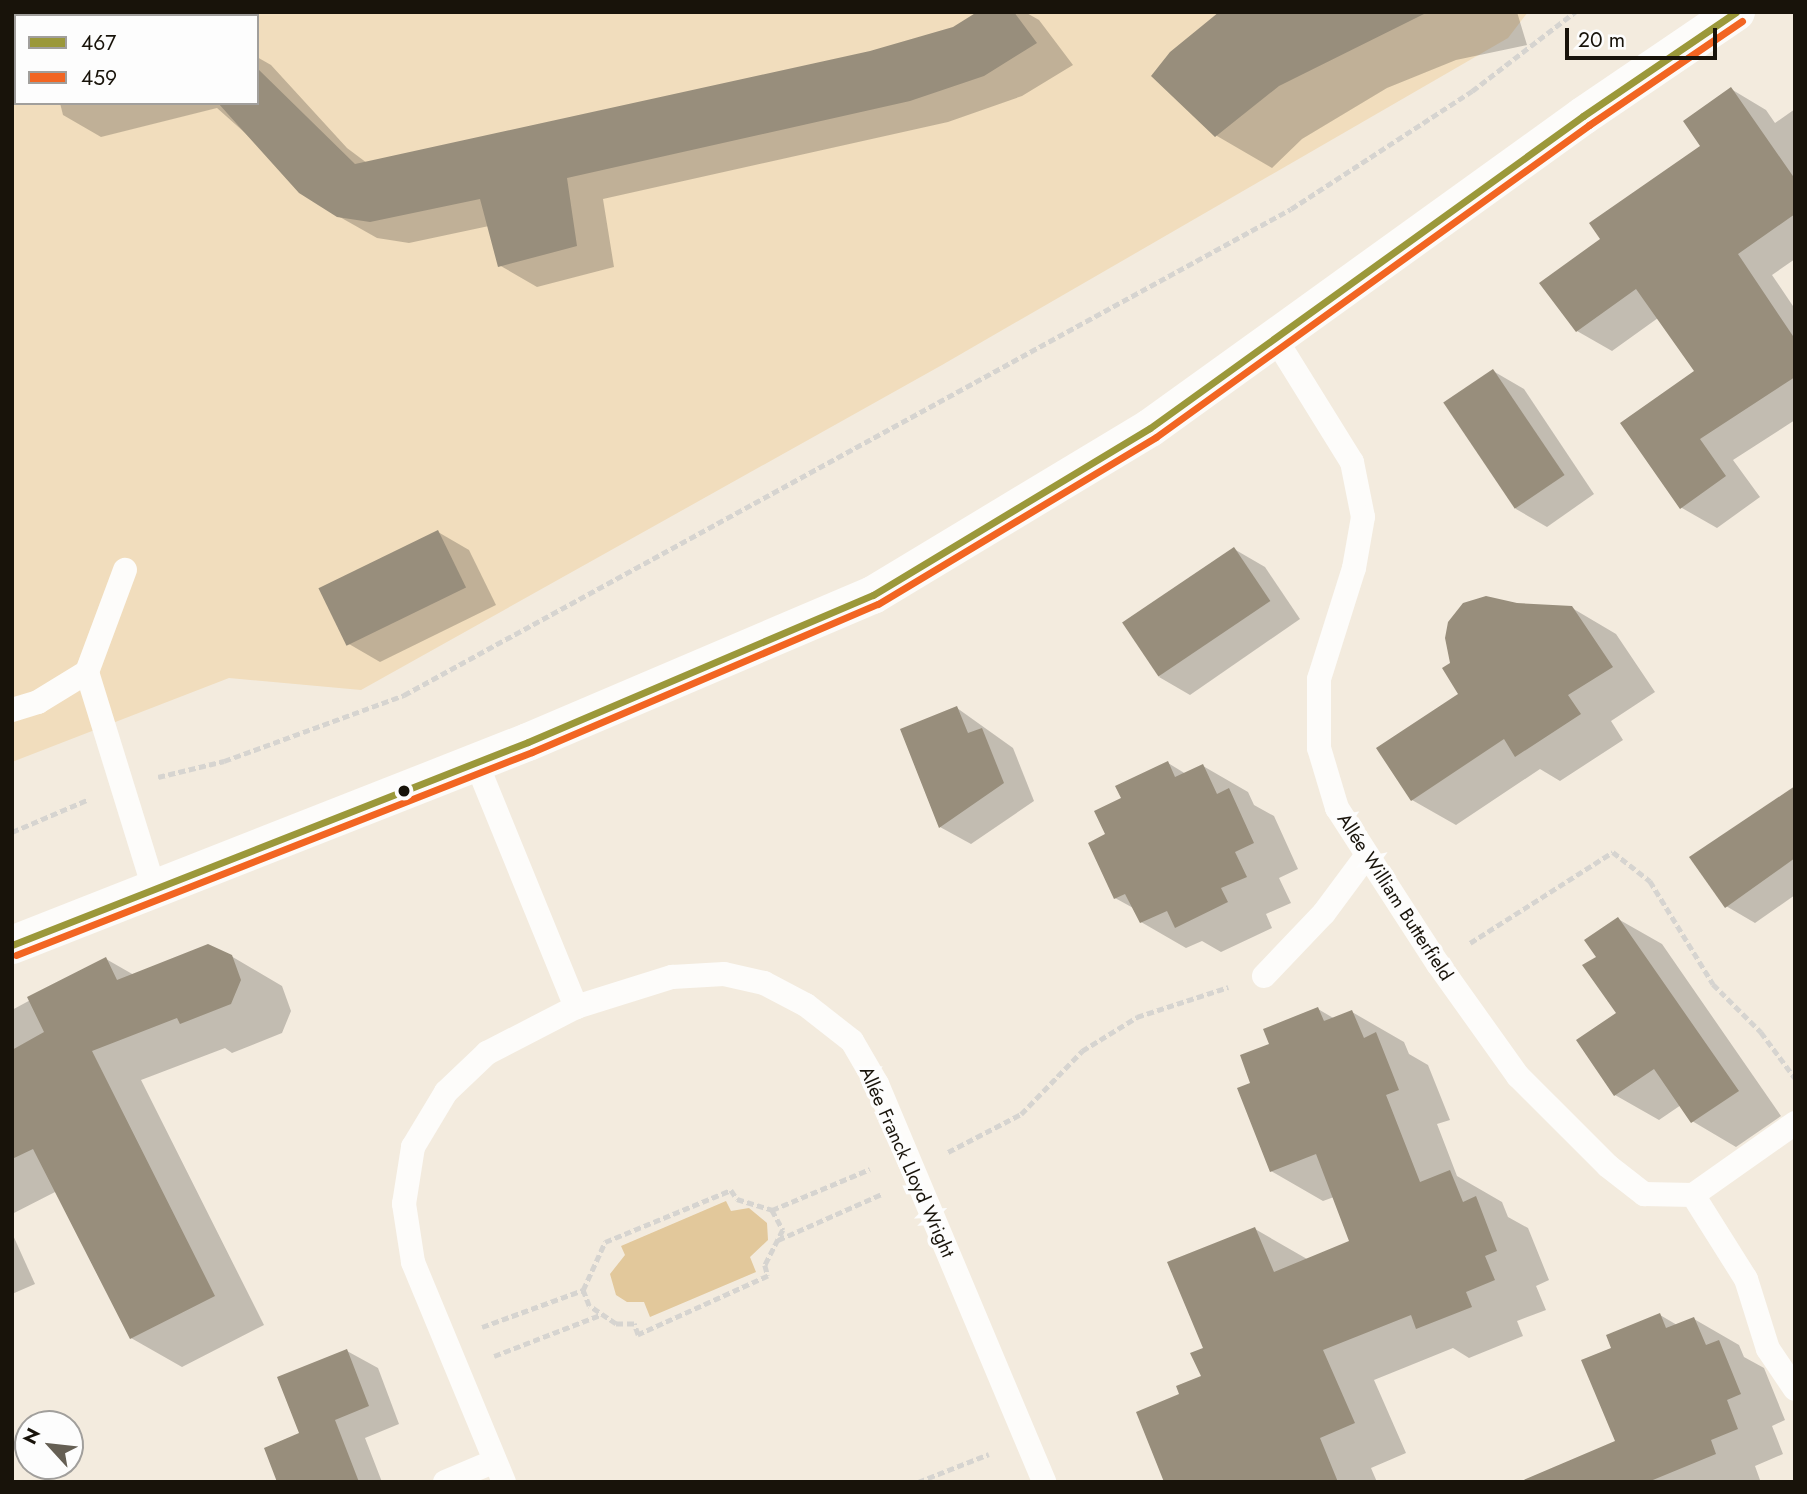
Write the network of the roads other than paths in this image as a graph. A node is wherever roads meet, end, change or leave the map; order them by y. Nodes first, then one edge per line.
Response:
1 (1736, 12) edge
2 (1275, 338) junction
3 (125, 570) dead end
4 (87, 672) junction
5 (12, 710) edge
6 (476, 762) junction
7 (1367, 855) junction
8 (154, 890) junction
9 (12, 945) edge
10 (1264, 976) road end
11 (576, 1007) junction
12 (1795, 1123) edge
13 (1693, 1195) junction
14 (1795, 1389) edge
15 (500, 1471) edge
16 (445, 1482) edge
17 (1044, 1482) edge

1 - 2 main road
2 - 6 main road
2 - 7 lane, Allée William Butterfield
3 - 4 lane
4 - 5 lane
4 - 8 lane
6 - 8 main road
6 - 11 lane
7 - 10 lane
7 - 13 lane, Allée William Butterfield
8 - 9 main road
11 - 15 lane, Allée Franck Lloyd Wright
11 - 17 lane, Allée Franck Lloyd Wright
12 - 13 lane
13 - 14 lane
15 - 16 lane

